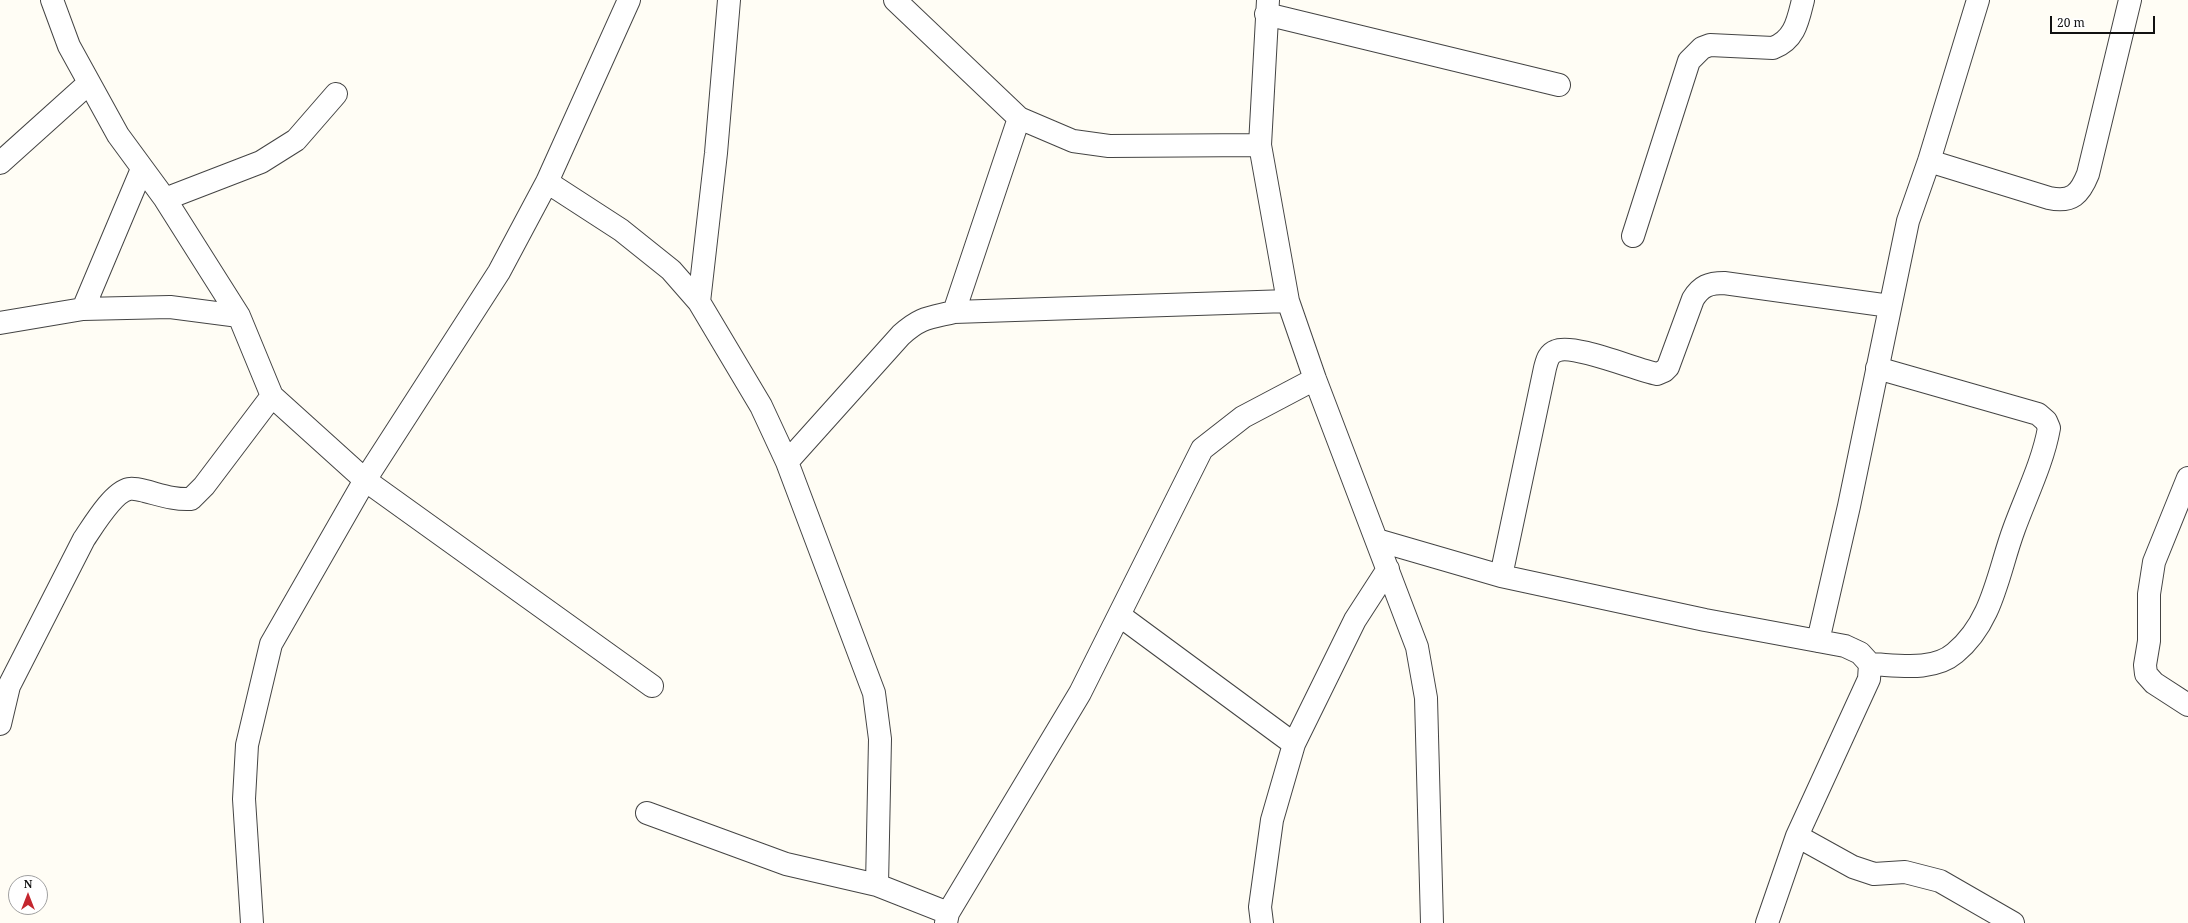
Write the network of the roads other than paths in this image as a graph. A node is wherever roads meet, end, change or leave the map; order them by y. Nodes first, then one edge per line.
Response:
1 (52, 0) edge
2 (629, 0) edge
3 (729, 0) edge
4 (894, 0) edge
5 (1803, 0) edge
6 (1978, 0) edge
7 (2130, 0) edge
8 (1266, 7) edge
9 (89, 83) junction
10 (1559, 85) dead end
11 (336, 94) dead end
12 (1019, 118) junction
13 (1260, 145) junction
14 (1929, 161) junction
15 (0, 164) edge
16 (142, 169) junction
17 (548, 182) junction
18 (165, 198) junction
19 (1633, 236) dead end
20 (1288, 301) junction
21 (699, 302) junction
22 (1890, 306) junction
23 (82, 309) junction
24 (954, 312) junction
25 (239, 316) junction
26 (0, 323) edge
27 (1877, 368) junction
28 (1315, 380) junction
29 (272, 396) junction
30 (787, 462) junction
31 (2188, 478) edge
32 (366, 480) junction
33 (1377, 540) junction
34 (1388, 569) junction
35 (1501, 576) junction
36 (1119, 616) junction
37 (1818, 641) junction
38 (1870, 664) junction
39 (4, 684) edge
40 (652, 686) dead end
41 (2188, 704) edge
42 (0, 724) edge
43 (1294, 744) junction
44 (647, 813) dead end
45 (1797, 836) junction
46 (878, 885) junction
47 (947, 918) edge
48 (252, 923) edge
49 (1262, 923) edge
50 (1432, 923) edge
51 (1767, 923) edge
52 (2013, 923) edge

1 - 9 street
2 - 17 street
3 - 21 street
4 - 12 street
5 - 19 street
6 - 14 street
7 - 14 street
8 - 10 street
8 - 13 street
9 - 15 street
9 - 16 street
11 - 18 street
12 - 13 street
12 - 24 street
13 - 20 street
14 - 22 street
16 - 18 street
16 - 23 street
17 - 21 street
17 - 32 street
18 - 25 street
20 - 24 street
20 - 28 street
21 - 30 street
22 - 27 street
22 - 35 street
23 - 25 street
23 - 26 street
24 - 30 street
25 - 29 street
27 - 37 street
27 - 38 street
28 - 33 street
28 - 36 street
29 - 32 street
29 - 39 street
30 - 46 street
31 - 41 street
32 - 40 street
32 - 48 street
33 - 34 street
33 - 35 street
34 - 43 street
34 - 50 street
35 - 37 street
36 - 43 street
36 - 47 street
37 - 38 street
38 - 45 street
39 - 42 street
43 - 49 street
44 - 46 street
45 - 51 street
45 - 52 street
46 - 47 street

